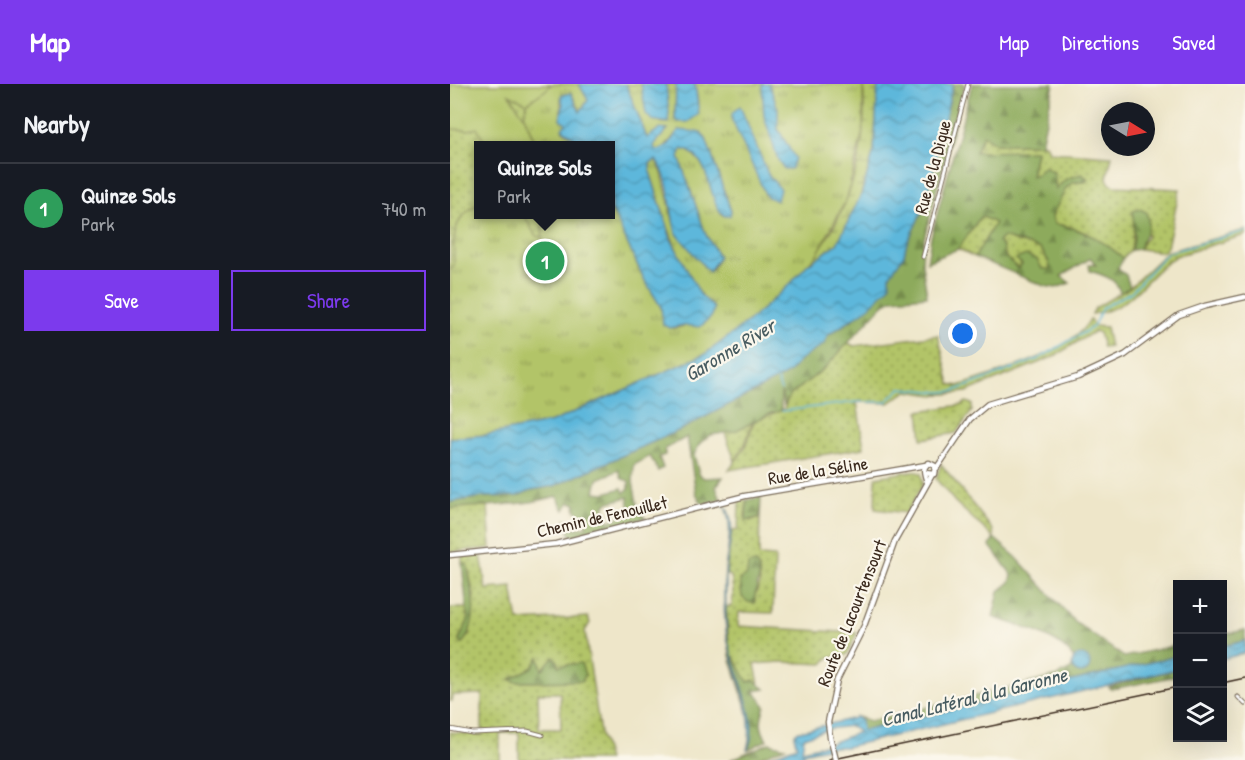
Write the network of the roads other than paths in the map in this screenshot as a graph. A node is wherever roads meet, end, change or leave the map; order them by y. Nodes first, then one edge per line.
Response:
1 (968, 84) edge
2 (923, 257) dead end
3 (1245, 297) edge
4 (939, 461) junction
5 (928, 464) junction
6 (918, 468) junction
7 (936, 469) junction
8 (925, 473) junction
9 (932, 475) junction
10 (927, 482) junction
11 (723, 501) joint
12 (450, 555) edge
13 (1238, 698) dead end
14 (1245, 704) edge
15 (450, 729) edge
16 (542, 735) dead end
17 (836, 760) edge

1 - 2 street, Rue de la Digue
3 - 4 main road, Route de Lacourtensourt
4 - 5 main road
4 - 7 main road, Route de Lacourtensourt
5 - 6 main road, Rue de la Séline
5 - 7 main road
5 - 8 main road
6 - 8 main road
6 - 11 main road, Rue de la Séline
7 - 9 main road, Route de Lacourtensourt
8 - 9 main road
8 - 10 main road
9 - 10 main road, Route de Lacourtensourt
10 - 17 main road, Route de Lacourtensourt, bridge
11 - 12 main road, Chemin de Fenouillet
13 - 14 street
15 - 16 street

